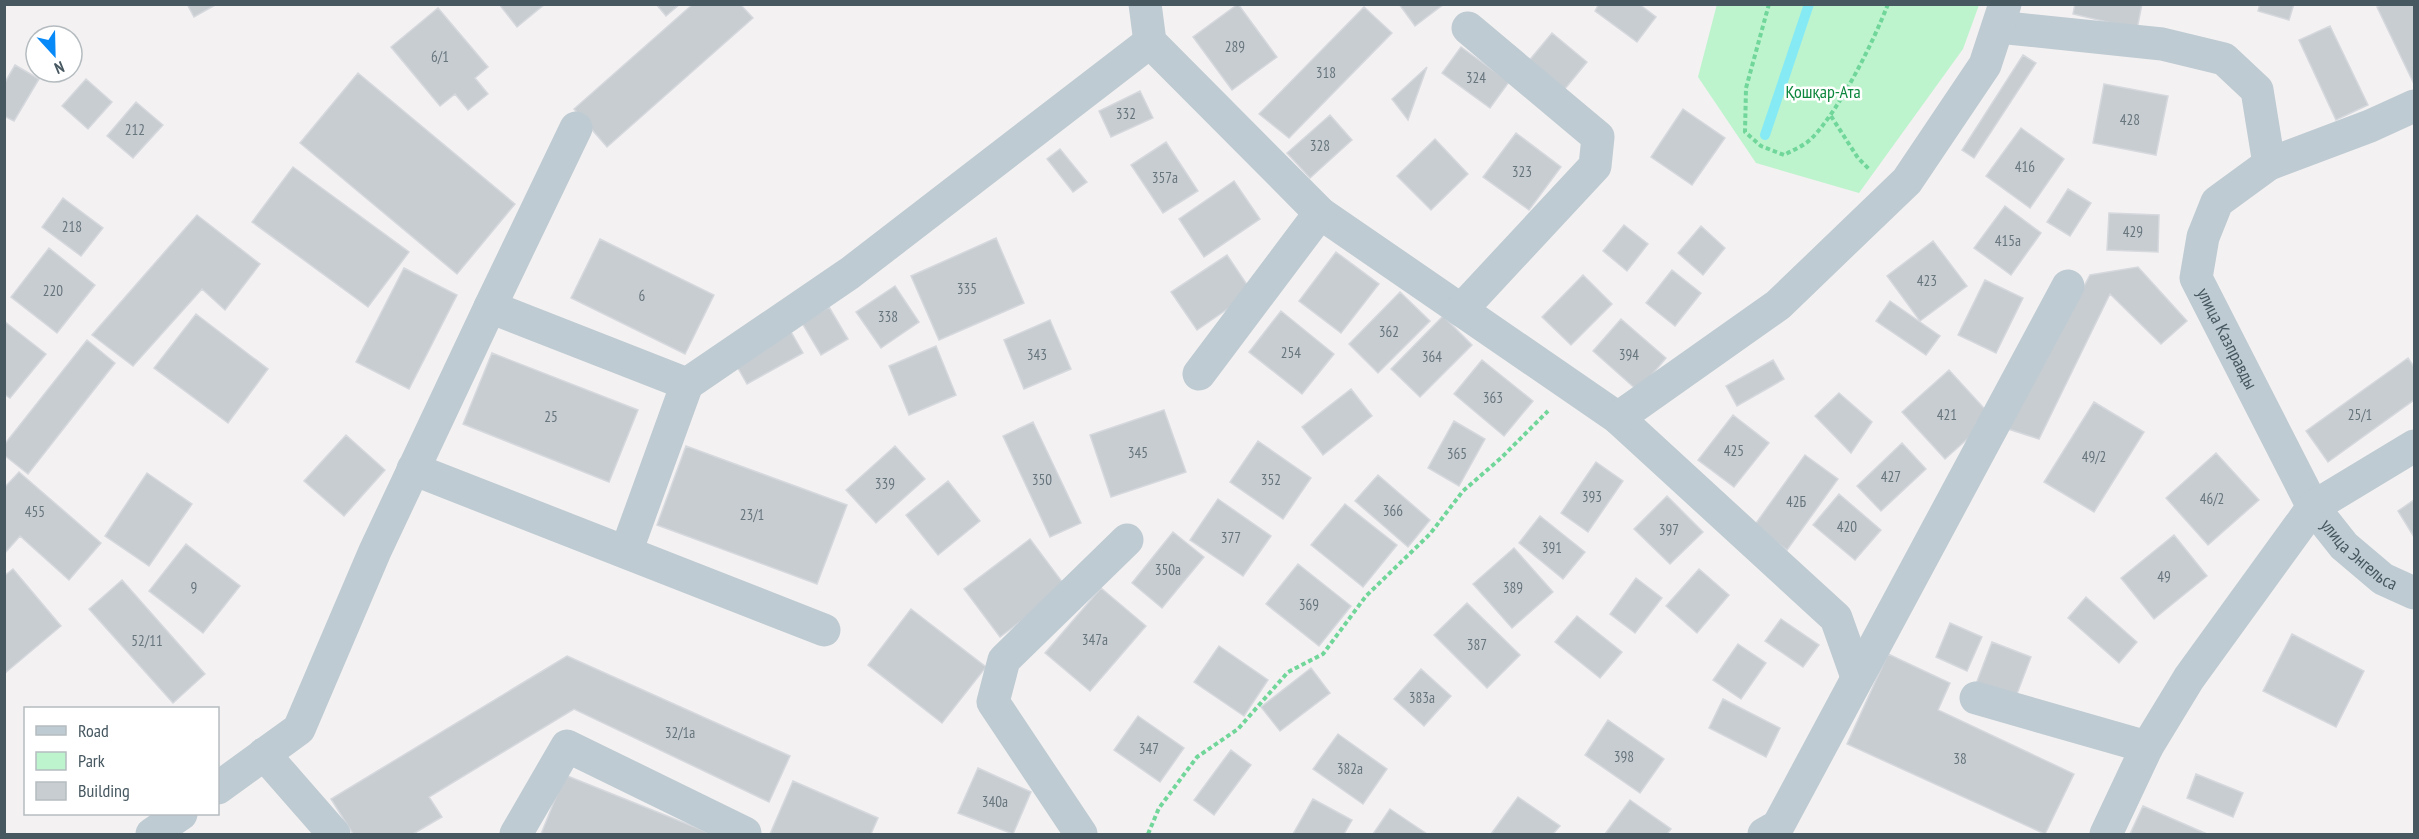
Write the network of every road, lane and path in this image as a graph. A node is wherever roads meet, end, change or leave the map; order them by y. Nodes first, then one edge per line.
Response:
1 (1145, 4) edge
2 (1768, 4) edge
3 (1888, 4) edge
4 (2001, 16) edge
5 (1468, 28) dead end
6 (1150, 42) junction
7 (2415, 106) edge
8 (1831, 116) junction
9 (576, 128) dead end
10 (2269, 164) junction
11 (1883, 204) junction
12 (1320, 213) junction
13 (2068, 286) dead end
14 (490, 307) junction
15 (1461, 310) junction
16 (1199, 374) dead end
17 (687, 384) junction
18 (1570, 386) junction
19 (1618, 418) junction
20 (2415, 446) edge
21 (413, 469) junction
22 (2313, 507) junction
23 (1127, 540) dead end
24 (626, 552) junction
25 (2415, 593) edge
26 (824, 630) dead end
27 (1857, 677) junction
28 (1976, 698) dead end
29 (2147, 747) junction
30 (264, 754) junction
31 (219, 787) edge
32 (179, 815) edge
33 (1779, 832) edge
34 (155, 834) edge
35 (334, 834) edge
36 (516, 834) edge
37 (743, 834) edge
38 (1081, 834) edge
39 (1148, 834) edge
40 (2106, 834) edge

1 - 6 street
2 - 8 path
3 - 8 path
4 - 10 street
4 - 11 street
5 - 15 street
6 - 12 street
6 - 17 street
7 - 10 street, улица Казправды
8 - 11 path
9 - 14 street
10 - 22 street, улица Казправды
11 - 19 street
12 - 15 street
12 - 16 street
13 - 27 street
14 - 17 street
14 - 21 street
15 - 18 street
17 - 24 street
18 - 19 street
18 - 39 path
19 - 27 street
20 - 22 street
21 - 24 street
21 - 30 street
22 - 25 street, улица Энгельса
22 - 29 street
23 - 38 street
24 - 26 street
27 - 33 street
28 - 29 street
29 - 40 street
30 - 31 street
30 - 35 street
32 - 34 street
36 - 37 street

